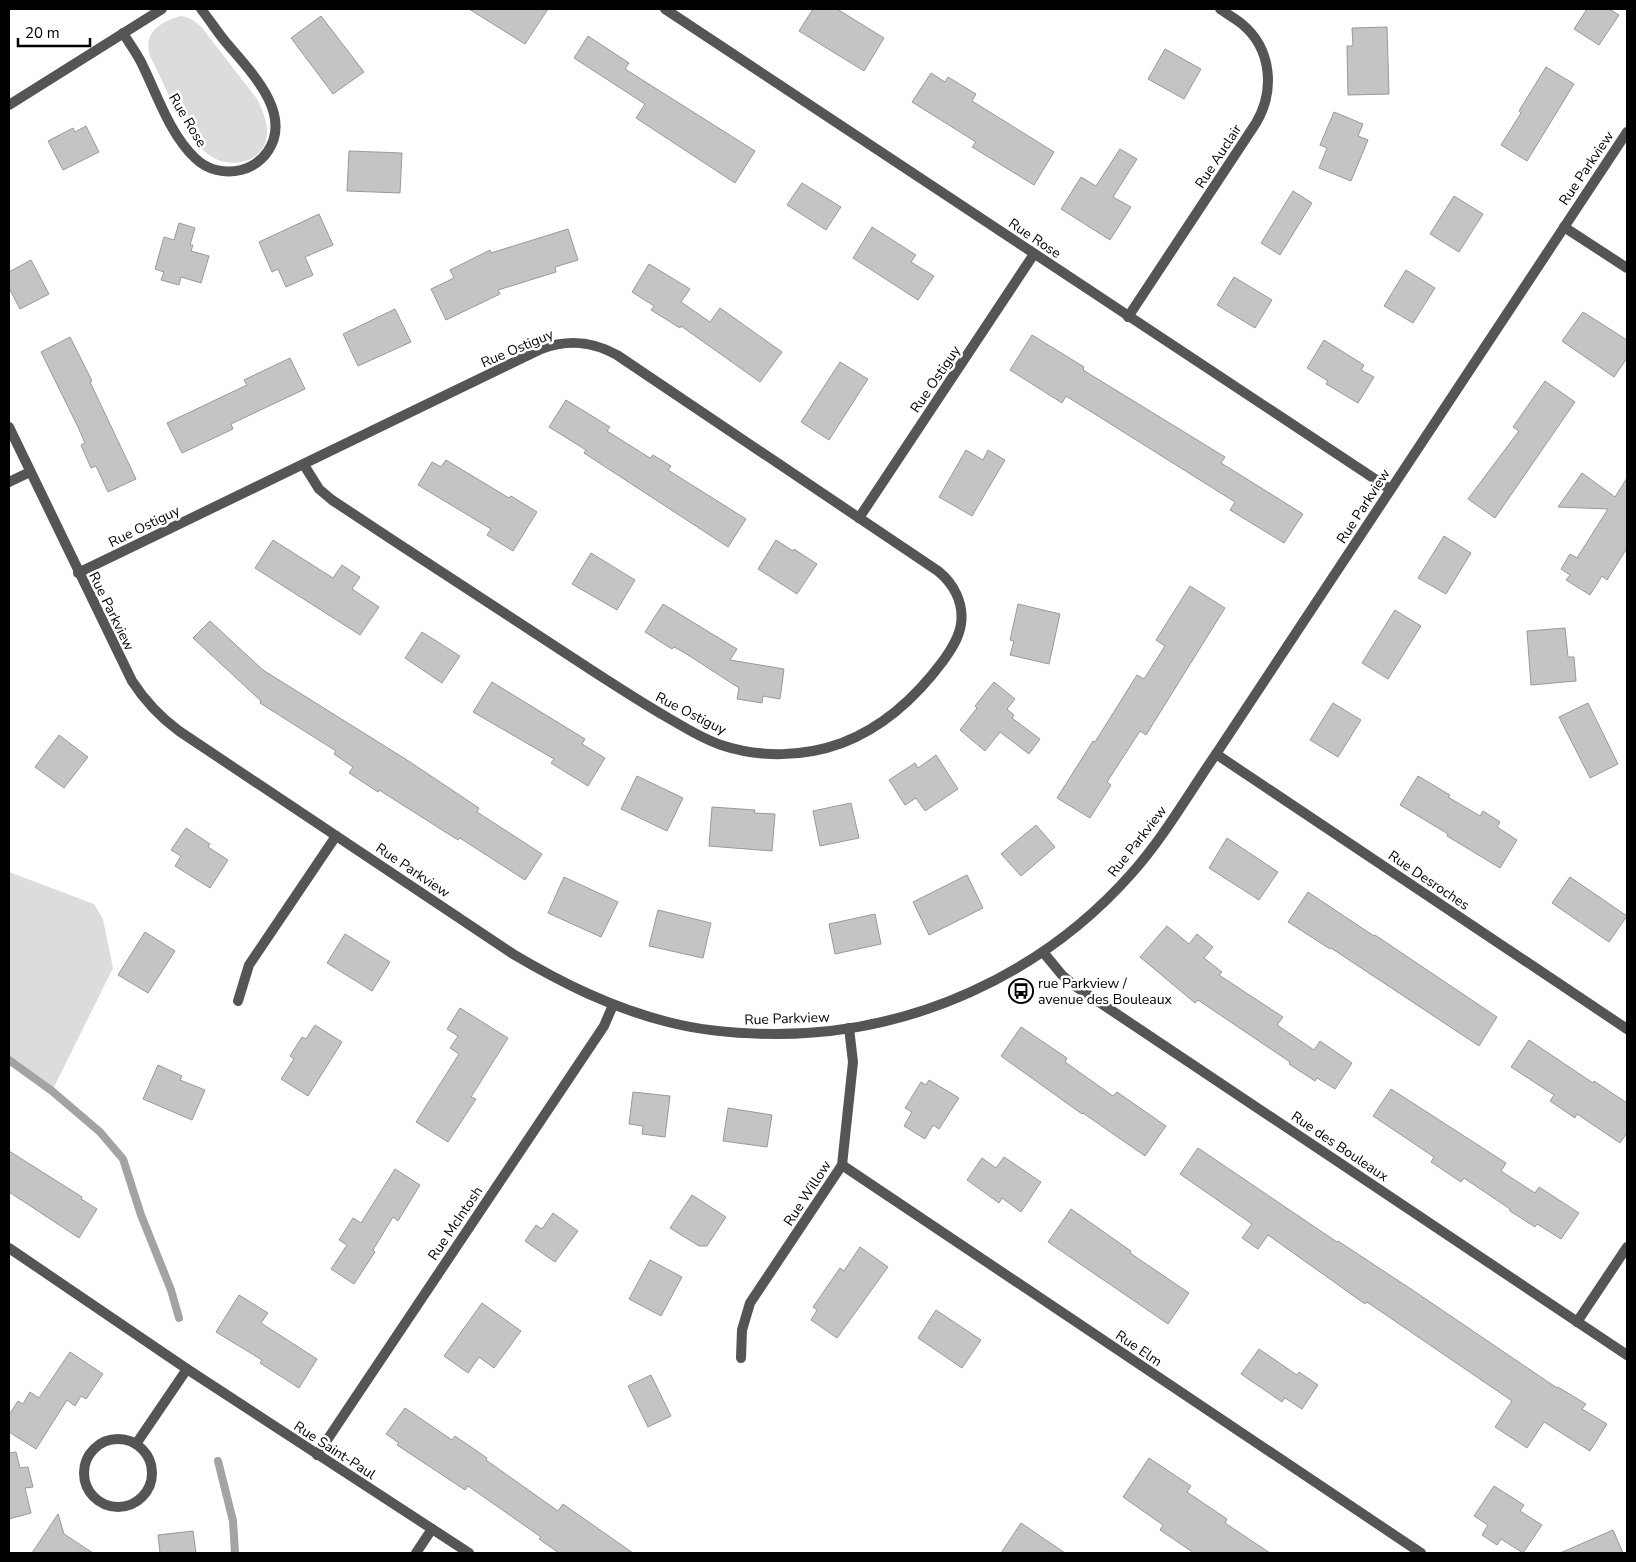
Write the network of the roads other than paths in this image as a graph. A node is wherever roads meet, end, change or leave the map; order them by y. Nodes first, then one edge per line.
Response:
1 (162, 9) edge
2 (201, 9) edge
3 (665, 9) edge
4 (1220, 9) edge
5 (123, 33) junction
6 (9, 105) edge
7 (1627, 132) edge
8 (1564, 227) junction
9 (1034, 254) junction
10 (1627, 268) edge
11 (1128, 317) junction
12 (9, 427) edge
13 (304, 465) junction
14 (30, 472) junction
15 (9, 482) edge
16 (1390, 490) junction
17 (859, 518) junction
18 (78, 573) junction
19 (1216, 754) junction
20 (336, 836) junction
21 (1043, 952) junction
22 (238, 1001) dead end
23 (613, 1005) junction
24 (849, 1028) junction
25 (1627, 1029) edge
26 (842, 1165) junction
27 (1627, 1247) edge
28 (9, 1248) edge
29 (1577, 1322) junction
30 (1627, 1355) edge
31 (741, 1358) dead end
32 (187, 1369) junction
33 (136, 1444) junction
34 (317, 1454) junction
35 (432, 1529) junction
36 (416, 1553) edge
37 (469, 1553) edge
38 (1421, 1553) edge

1 - 5 street
2 - 5 street, Rue Rose
3 - 9 street, Rue Rose
4 - 11 street, Rue Auclair
5 - 6 street
7 - 8 street, Rue Parkview
8 - 10 street
8 - 16 street, Rue Parkview
9 - 11 street, Rue Rose
9 - 17 street, Rue Ostiguy
11 - 16 street, Rue Rose
12 - 14 street, Rue Parkview
13 - 17 street, Rue Ostiguy
13 - 17 street, Rue Ostiguy
13 - 18 street, Rue Ostiguy
14 - 15 street
14 - 18 street, Rue Parkview
16 - 19 street, Rue Parkview
18 - 20 street, Rue Parkview
19 - 21 street, Rue Parkview
19 - 25 street, Rue Desroches
20 - 22 street
20 - 23 street, Rue Parkview
21 - 24 street, Rue Parkview
21 - 29 street, Rue des Bouleaux
23 - 24 street, Rue Parkview
23 - 34 street, Rue McIntosh
24 - 26 street, Rue Willow
26 - 31 street, Rue Willow
26 - 38 street, Rue Elm
27 - 29 street
28 - 32 street, Rue Saint-Paul
29 - 30 street, Rue des Bouleaux
32 - 33 street
32 - 34 street, Rue Saint-Paul
33 - 33 street
34 - 35 street, Rue Saint-Paul
35 - 36 street
35 - 37 street, Rue Saint-Paul

